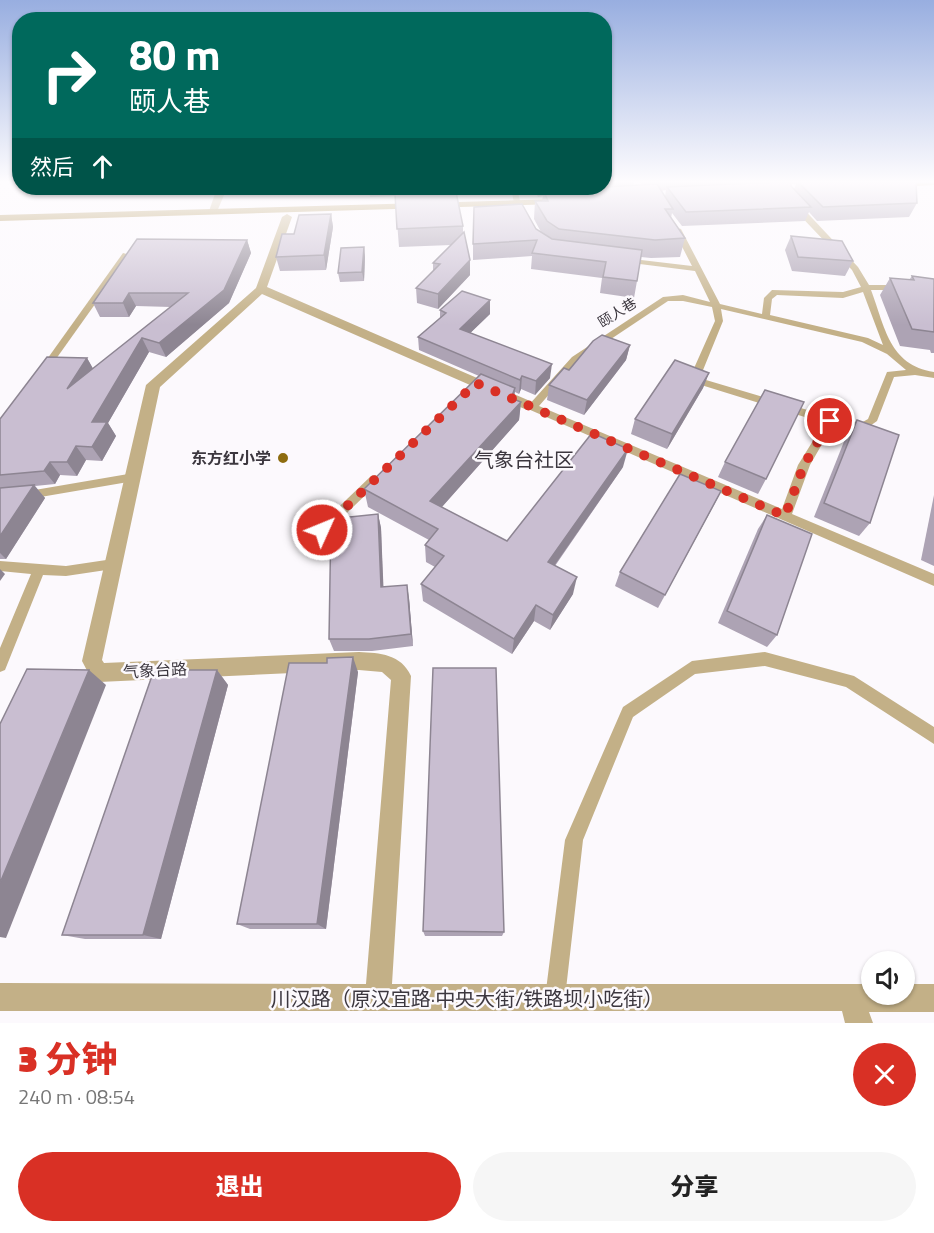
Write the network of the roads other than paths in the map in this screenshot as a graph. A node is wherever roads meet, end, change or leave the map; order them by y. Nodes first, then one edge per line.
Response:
1 (282, 230) edge
2 (678, 230) edge
3 (822, 230) edge
4 (126, 255) edge
5 (609, 258) edge
6 (697, 269) junction
7 (866, 288) junction
8 (912, 288) edge
9 (261, 290) junction
10 (716, 305) junction
11 (766, 315) junction
12 (890, 352) junction
13 (915, 372) junction
14 (934, 375) edge
15 (40, 376) edge
16 (532, 407) junction
17 (830, 421) junction
18 (382, 473) edge
19 (134, 477) junction
20 (0, 496) edge
21 (785, 516) junction
22 (322, 530) dead end
23 (112, 564) junction
24 (0, 566) edge
25 (39, 569) junction
26 (934, 580) edge
27 (0, 665) edge
28 (934, 736) edge
29 (0, 997) edge
30 (378, 998) junction
31 (555, 998) junction
32 (934, 998) edge
33 (855, 1010) edge

1 - 9 street, 气象台路
2 - 6 lane
3 - 7 lane
4 - 15 lane
5 - 6 lane
6 - 10 lane
7 - 8 lane
7 - 11 lane
7 - 12 lane
9 - 16 street
9 - 19 street, 气象台路
10 - 11 lane, 颐人巷
10 - 16 lane, 颐人巷
10 - 17 lane
11 - 12 lane, 颐人巷
12 - 13 lane, 颐人巷
13 - 14 lane
13 - 17 lane
16 - 21 lane
17 - 21 lane
18 - 22 lane
19 - 20 lane
19 - 23 street, 气象台路
21 - 26 lane
23 - 25 lane
23 - 30 street, 气象台路
24 - 25 lane
25 - 27 lane
28 - 31 lane
29 - 30 street, 川汉路（原汉宜路·中央大街/铁路坝小吃街）
30 - 31 street, 川汉路（原汉宜路·中央大街/铁路坝小吃街）
31 - 33 street, 川汉路（原汉宜路·中央大街/铁路坝小吃街）
32 - 33 street, 川汉路（原汉宜路·中央大街/铁路坝小吃街）

